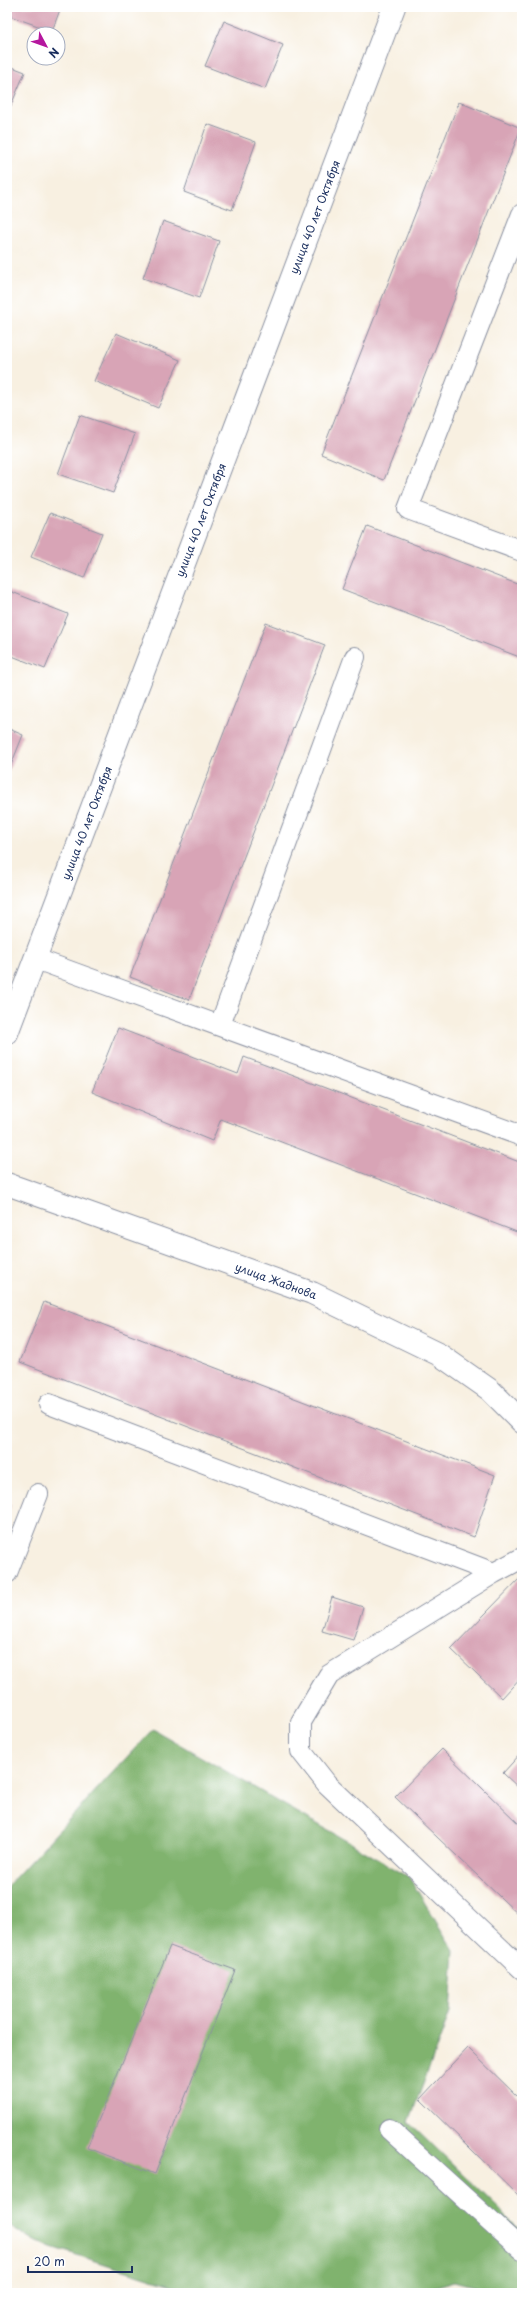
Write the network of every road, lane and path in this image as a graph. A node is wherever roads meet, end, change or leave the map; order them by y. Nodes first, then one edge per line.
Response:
1 (394, 7) edge
2 (522, 214) edge
3 (522, 551) edge
4 (355, 657) dead end
5 (36, 959) junction
6 (220, 1025) junction
7 (7, 1033) edge
8 (522, 1136) edge
9 (7, 1184) edge
10 (49, 1404) dead end
11 (522, 1422) edge
12 (38, 1494) dead end
13 (522, 1558) edge
14 (7, 1573) edge
15 (494, 1573) junction
16 (522, 1969) edge
17 (389, 2129) dead end
18 (522, 2250) edge

1 - 5 street, улица 40 лет Октября
2 - 3 lane
4 - 6 lane
5 - 6 lane
5 - 7 street, улица 40 лет Октября
6 - 8 lane
9 - 11 street, улица Жаднова
10 - 15 lane
12 - 14 lane
13 - 15 lane
15 - 16 lane
17 - 18 lane

